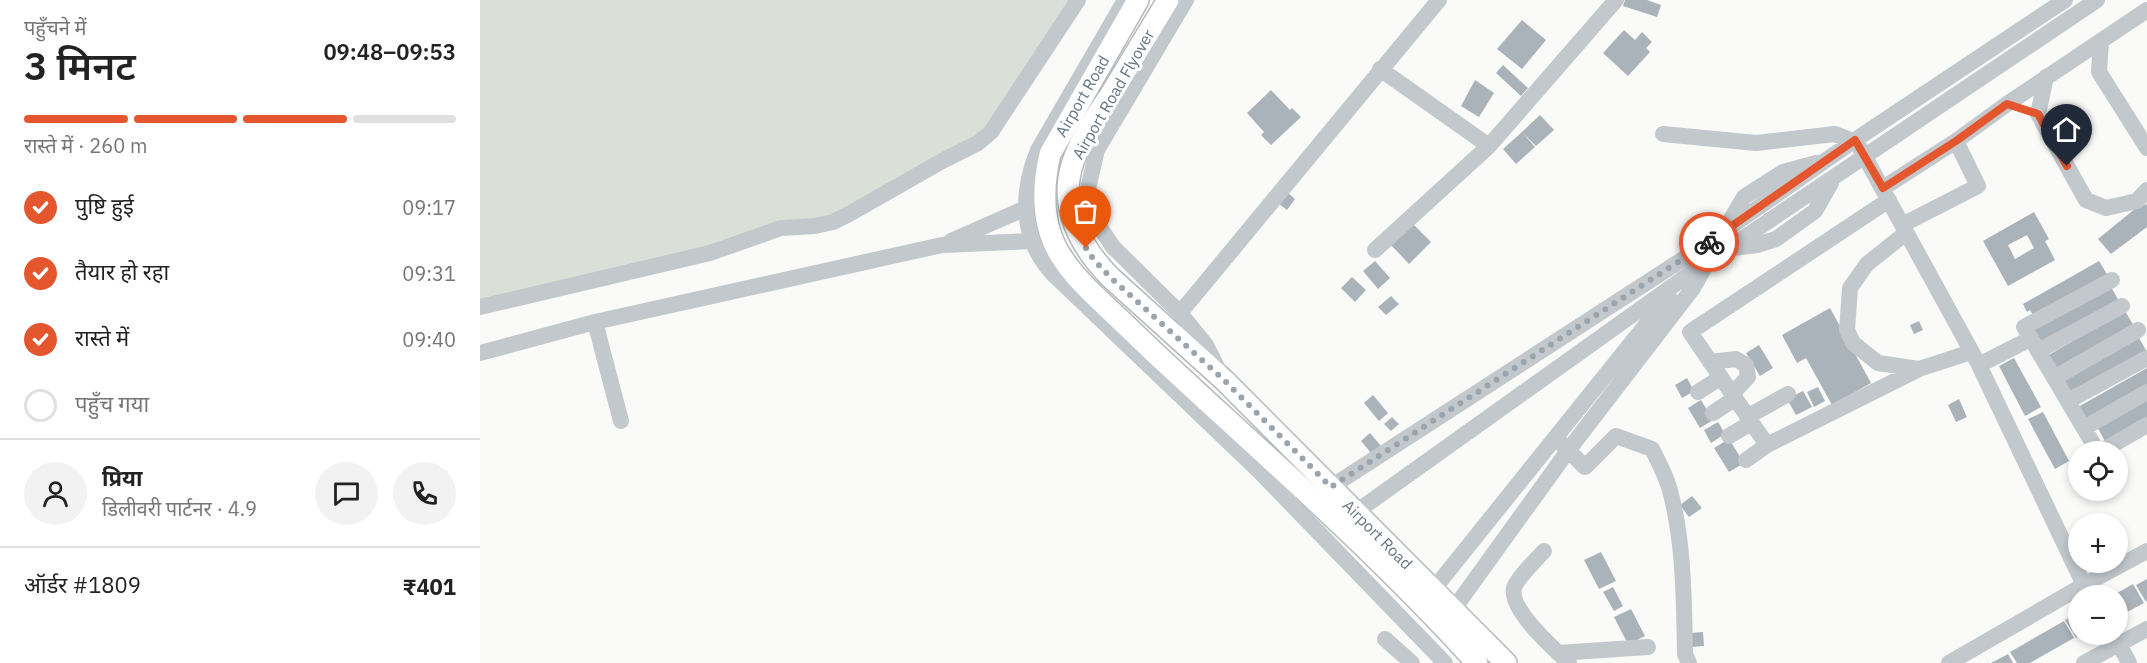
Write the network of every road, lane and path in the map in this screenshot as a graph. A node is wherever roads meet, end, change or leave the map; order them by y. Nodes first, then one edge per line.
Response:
1 (1078, 0) edge
2 (1125, 0) edge
3 (1138, 0) edge
4 (1168, 0) edge
5 (1186, 0) edge
6 (1439, 0) edge
7 (1616, 0) edge
8 (2065, 0) edge
9 (2097, 0) edge
10 (2147, 10) edge
11 (2101, 41) junction
12 (2067, 63) junction
13 (1380, 69) junction
14 (2098, 72) junction
15 (2046, 77) junction
16 (2007, 104) junction
17 (2038, 114) junction
18 (1663, 134) dead end
19 (1854, 141) junction
20 (1956, 141) junction
21 (1489, 146) junction
22 (2147, 148) edge
23 (1865, 157) junction
24 (2147, 190) edge
25 (1886, 194) junction
26 (1035, 202) junction
27 (1904, 229) junction
28 (1032, 241) junction
29 (942, 245) junction
30 (1375, 250) dead end
31 (1702, 257) junction
32 (1676, 273) junction
33 (2112, 280) dead end
34 (2122, 306) dead end
35 (480, 307) edge
36 (1180, 313) junction
37 (595, 322) junction
38 (2138, 330) dead end
39 (2034, 345) junction
40 (480, 353) edge
41 (1975, 358) junction
42 (2147, 358) edge
43 (1710, 362) junction
44 (1919, 369) junction
45 (1720, 378) junction
46 (2054, 378) junction
47 (1224, 380) junction
48 (1698, 392) dead end
49 (2147, 392) edge
50 (1788, 394) dead end
51 (1733, 396) junction
52 (2068, 400) junction
53 (1713, 413) dead end
54 (1749, 420) junction
55 (621, 421) dead end
56 (2147, 425) edge
57 (2084, 428) junction
58 (1729, 436) dead end
59 (1555, 437) junction
60 (2092, 441) edge
61 (2119, 441) edge
62 (1767, 445) junction
63 (1568, 451) junction
64 (1746, 460) dead end
65 (1331, 487) junction
66 (1356, 512) junction
67 (1544, 551) dead end
68 (2147, 551) edge
69 (2084, 585) joint
70 (1433, 590) junction
71 (2068, 594) edge
72 (1453, 610) junction
73 (2147, 629) edge
74 (1385, 639) dead end
75 (2128, 639) edge
76 (2117, 645) edge
77 (2120, 645) edge
78 (1648, 647) dead end
79 (1564, 658) edge
80 (1412, 663) edge
81 (1444, 663) edge
82 (1477, 663) edge
83 (1506, 663) edge
84 (1689, 663) edge
85 (1949, 663) edge
86 (2084, 663) edge
87 (2129, 663) edge

1 - 35 street
2 - 26 street
3 - 26 main road, Airport Road
4 - 47 main road, Airport Road Flyover
5 - 36 street
6 - 13 street
7 - 21 street
8 - 19 street
9 - 23 street
10 - 11 street
11 - 12 street
11 - 14 street
12 - 14 street
12 - 15 street
13 - 21 street
13 - 36 street
14 - 22 street
15 - 16 street
15 - 17 street
16 - 17 street
16 - 20 street
17 - 24 street
18 - 19 street
19 - 23 street
19 - 31 street
20 - 25 street
20 - 27 street
21 - 30 street
23 - 25 street
23 - 31 street
25 - 27 street
25 - 43 street
26 - 28 street
26 - 29 street
26 - 82 main road, Airport Road
27 - 41 street
27 - 44 street
28 - 29 street
28 - 81 street
29 - 37 street
31 - 32 street
31 - 63 street
32 - 59 street
32 - 65 street
32 - 66 street
33 - 39 street
34 - 39 street
36 - 47 street
37 - 40 street
37 - 55 street
38 - 46 street
39 - 41 street
39 - 46 street
41 - 44 street
41 - 69 street
42 - 52 street
43 - 45 street
43 - 51 street
44 - 62 street
45 - 48 street
45 - 51 street
46 - 52 street
47 - 65 main road, Airport Road
49 - 57 street
50 - 54 street
51 - 53 street
51 - 54 street
52 - 57 street
54 - 58 street
54 - 62 street
56 - 61 street
57 - 60 street
59 - 63 street
59 - 70 street
62 - 64 street
63 - 72 street
63 - 84 street
65 - 66 main road, Airport Road
66 - 70 main road, Airport Road
67 - 79 street
68 - 69 street
70 - 72 main road, Airport Road
71 - 85 street
72 - 83 main road, Airport Road
73 - 75 street
74 - 80 street
76 - 86 street
77 - 87 street
78 - 79 street

